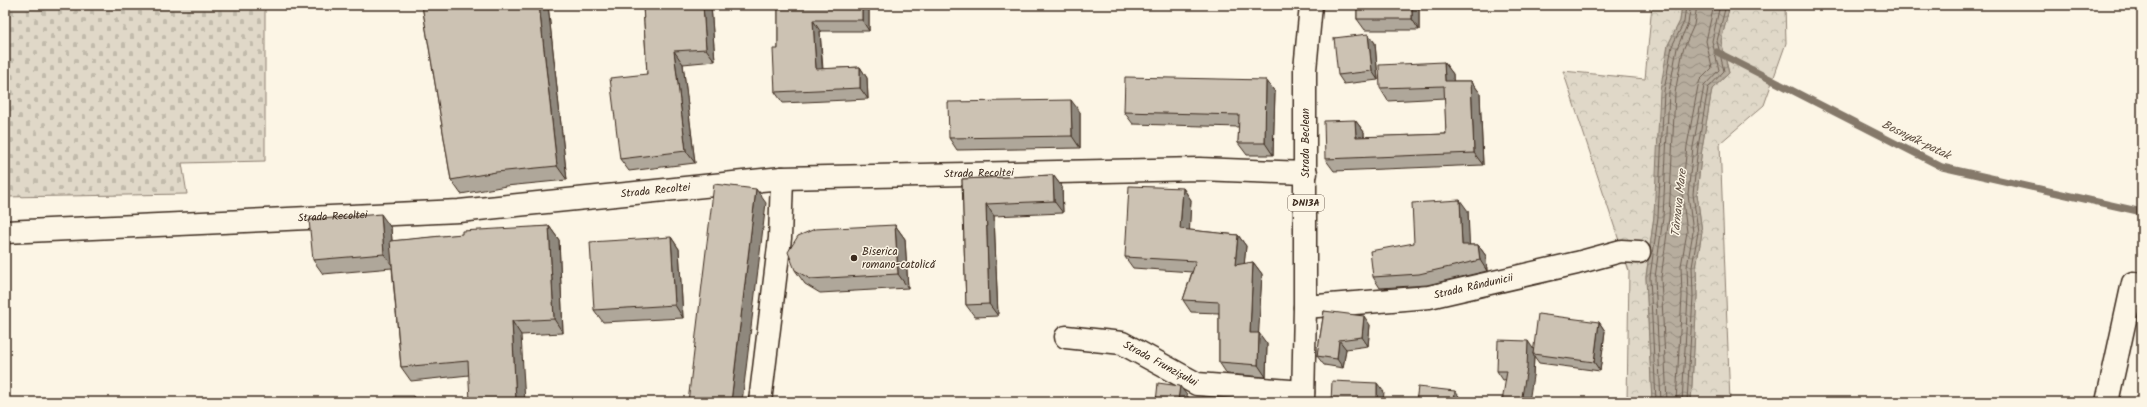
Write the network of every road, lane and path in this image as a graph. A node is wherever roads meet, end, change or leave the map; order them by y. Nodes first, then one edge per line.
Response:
1 (1311, 5) edge
2 (1306, 173) junction
3 (782, 178) junction
4 (5, 232) edge
5 (1639, 252) dead end
6 (2133, 283) dead end
7 (1305, 307) junction
8 (1066, 337) dead end
9 (1303, 397) edge
10 (760, 402) edge
11 (2107, 402) edge

1 - 2 street, Strada Beclean / DN13A
2 - 3 street, Strada Recoltei
2 - 7 street, Strada Beclean / DN13A
3 - 4 street, Strada Recoltei
3 - 10 street
5 - 7 street, Strada Rândunicii
6 - 11 street
7 - 9 street, Strada Beclean / DN13A
8 - 9 street, Strada Frunzișului

